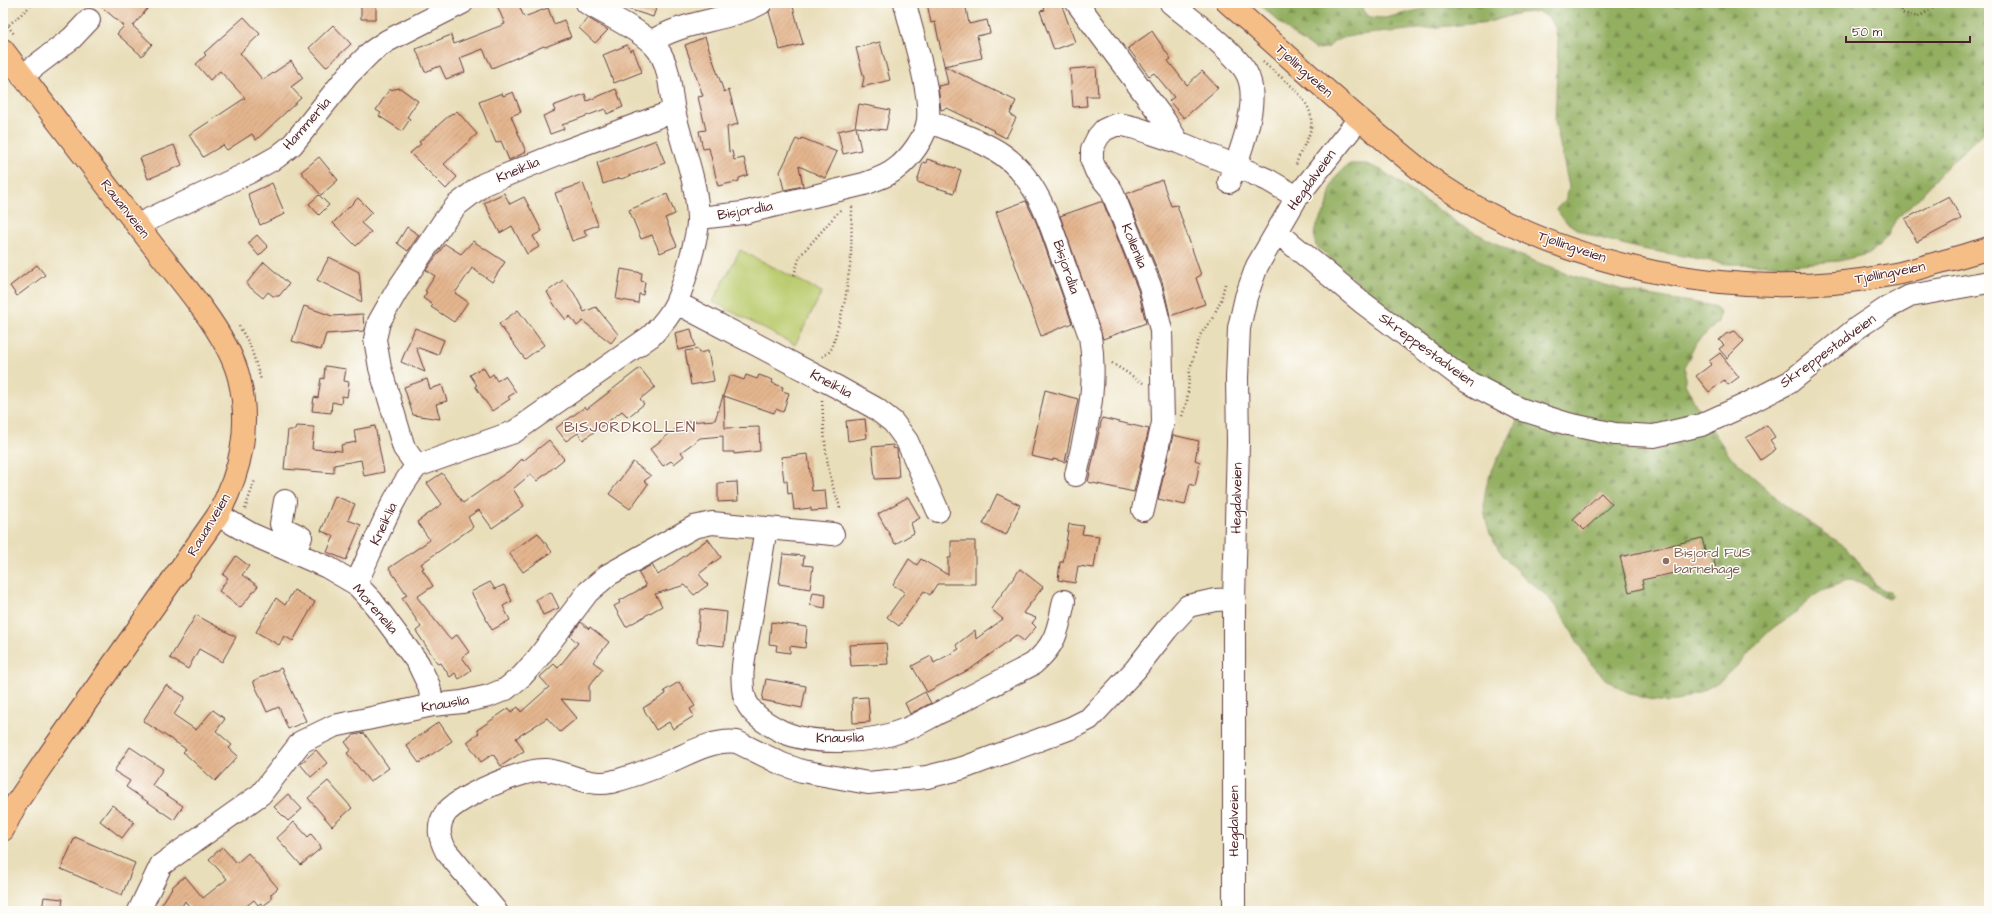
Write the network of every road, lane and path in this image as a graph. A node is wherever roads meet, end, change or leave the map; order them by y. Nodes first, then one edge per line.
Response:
1 (34, 3) edge
2 (462, 3) edge
3 (587, 3) edge
4 (761, 3) edge
5 (905, 3) edge
6 (1077, 3) edge
7 (1171, 3) edge
8 (1228, 3) edge
9 (1897, 3) edge
10 (1942, 3) edge
11 (89, 20) dead end
12 (3, 30) edge
13 (651, 42) junction
14 (3, 50) edge
15 (1258, 58) dead end
16 (22, 76) junction
17 (674, 111) junction
18 (1359, 119) junction
19 (928, 121) junction
20 (1178, 142) junction
21 (1232, 174) junction
22 (1302, 190) junction
23 (852, 193) junction
24 (698, 218) junction
25 (137, 225) junction
26 (1277, 232) junction
27 (1989, 248) edge
28 (794, 275) dead end
29 (1989, 282) edge
30 (1225, 284) dead end
31 (676, 303) junction
32 (1092, 353) junction
33 (800, 367) junction
34 (819, 377) junction
35 (1162, 397) junction
36 (1163, 418) junction
37 (417, 466) junction
38 (1076, 475) dead end
39 (285, 501) dead end
40 (840, 510) dead end
41 (1142, 510) dead end
42 (938, 511) dead end
43 (218, 515) junction
44 (766, 528) junction
45 (833, 534) dead end
46 (295, 553) junction
47 (356, 584) junction
48 (1234, 599) junction
49 (1064, 601) dead end
50 (433, 705) junction
51 (3, 830) edge
52 (139, 911) edge
53 (496, 911) edge
54 (1234, 911) edge

1 - 12 path
2 - 25 street, Hammerlia
3 - 13 street
4 - 13 street
5 - 19 street, Bisjordlia
6 - 20 street
7 - 21 street
8 - 18 main road, Tjøllingveien
9 - 10 path
11 - 16 street
13 - 17 street
14 - 16 main road, Rauanveien
15 - 22 path
16 - 25 main road, Rauanveien
17 - 24 street
17 - 37 street, Kneiklia
18 - 22 street, Hegdalveien
18 - 27 main road, Tjøllingveien
19 - 23 street, Bisjordlia
19 - 32 street, Bisjordlia
20 - 21 street, Kollenlia
20 - 35 street, Kollenlia
21 - 22 street, Kollenlia
22 - 26 street, Hegdalveien
23 - 24 street, Bisjordlia
23 - 28 path
23 - 33 path
24 - 31 street
25 - 43 main road, Rauanveien
26 - 29 street, Skreppestadveien
26 - 48 street, Hegdalveien
30 - 36 path
31 - 33 street, Kneiklia
31 - 37 street
32 - 35 path
32 - 38 street, Bisjordlia
33 - 34 street, Kneiklia
34 - 40 path
34 - 42 street, Kneiklia
35 - 36 street, Kollenlia
36 - 41 street, Kollenlia
37 - 47 street, Kneiklia
39 - 46 street
43 - 46 street, Morenelia
43 - 51 main road, Rauanveien
44 - 45 street, Knauslia
44 - 49 street, Knauslia
44 - 50 street, Knauslia
46 - 47 street, Morenelia
47 - 50 street, Morenelia
48 - 53 street
48 - 54 street, Hegdalveien
50 - 52 street, Knauslia

